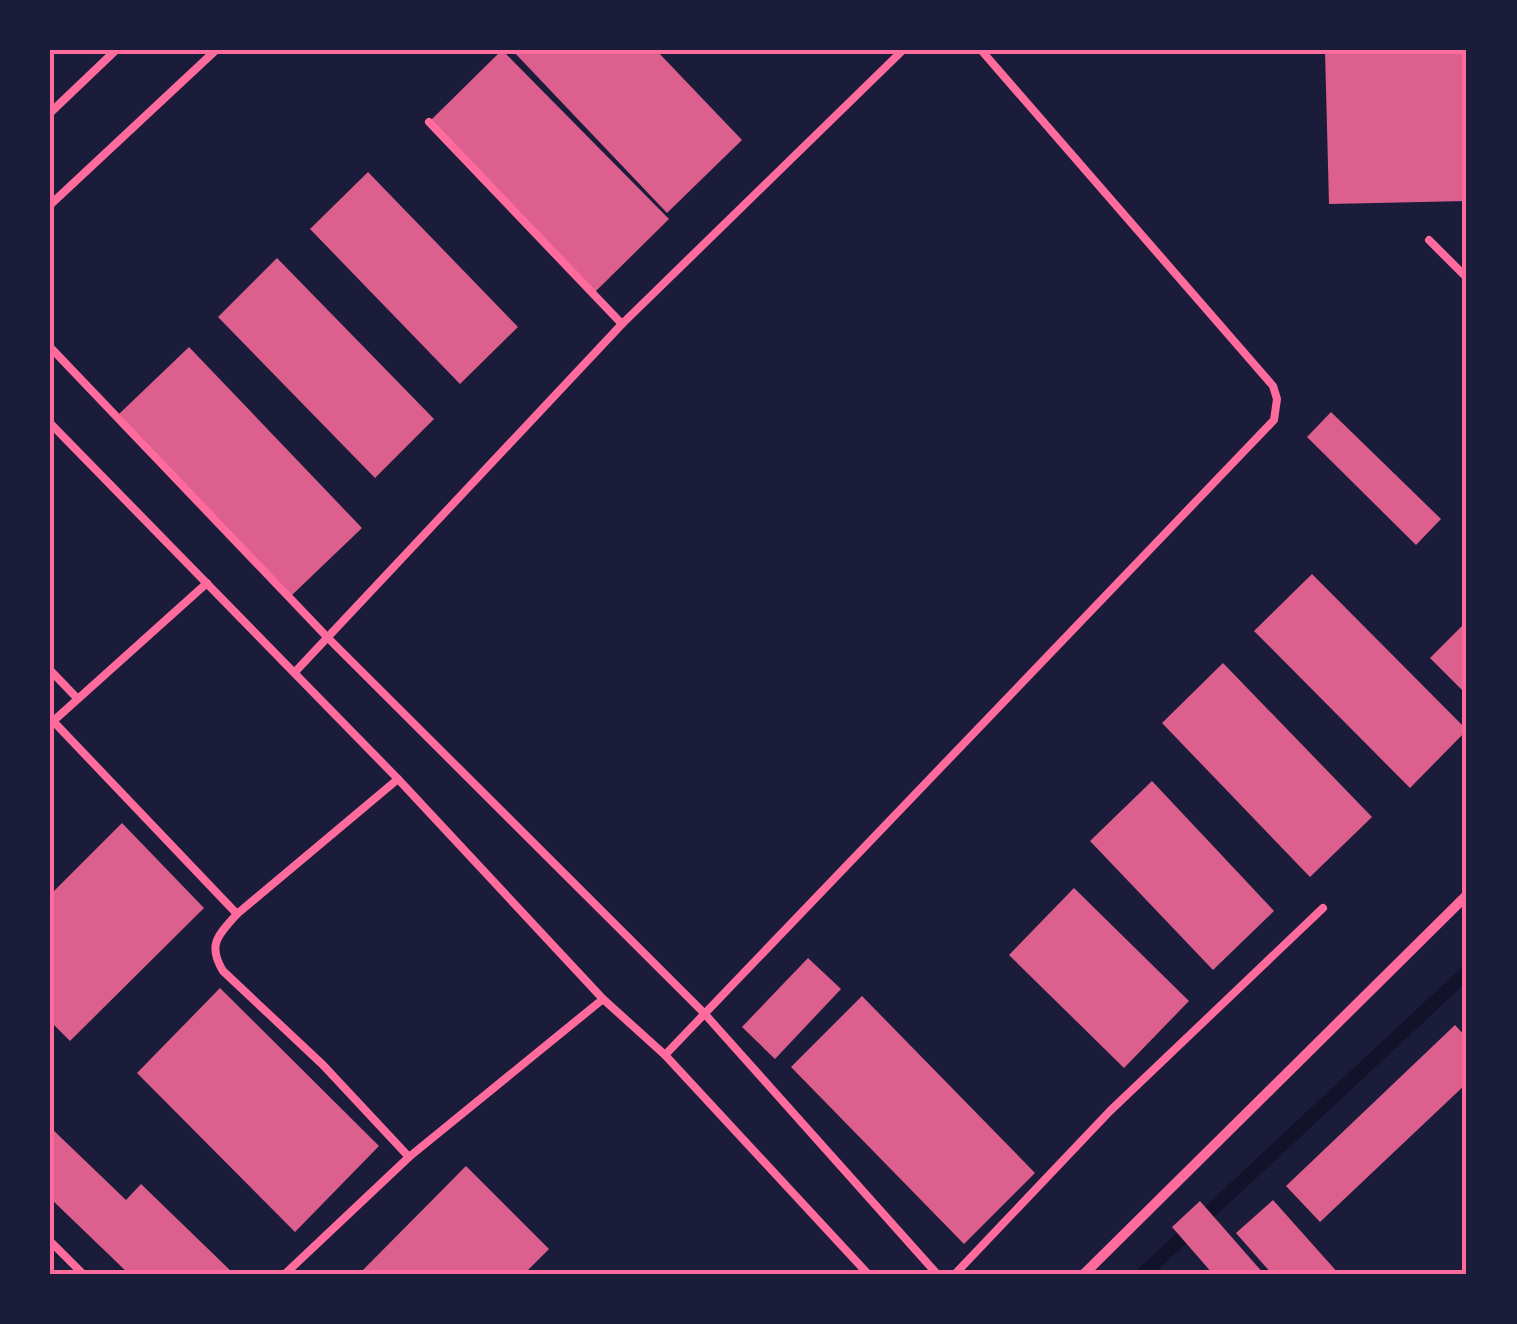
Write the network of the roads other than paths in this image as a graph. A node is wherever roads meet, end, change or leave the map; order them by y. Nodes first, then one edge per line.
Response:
1 (116, 50) edge
2 (216, 50) edge
3 (902, 50) edge
4 (981, 50) edge
5 (50, 113) edge
6 (429, 122) dead end
7 (50, 205) edge
8 (1429, 240) dead end
9 (1467, 278) edge
10 (622, 324) junction
11 (50, 347) edge
12 (50, 424) edge
13 (208, 582) junction
14 (328, 638) junction
15 (50, 670) edge
16 (295, 672) junction
17 (76, 697) junction
18 (51, 723) edge
19 (398, 779) junction
20 (1467, 894) edge
21 (1324, 908) dead end
22 (236, 914) junction
23 (603, 998) junction
24 (704, 1012) junction
25 (665, 1055) junction
26 (409, 1157) junction
27 (50, 1241) edge
28 (82, 1274) edge
29 (285, 1274) edge
30 (868, 1274) edge
31 (937, 1274) edge
32 (955, 1274) edge
33 (1084, 1274) edge

1 - 5 lane
2 - 7 lane
3 - 10 lane
4 - 24 lane
6 - 10 lane
8 - 9 lane
10 - 14 lane
11 - 14 lane
12 - 13 lane
13 - 16 lane
13 - 17 lane
14 - 16 lane
14 - 24 lane
15 - 17 lane
16 - 19 lane
17 - 18 lane
18 - 22 lane
19 - 22 lane
19 - 23 lane
20 - 33 street
21 - 32 lane
22 - 26 lane
23 - 25 lane
23 - 26 lane
24 - 25 lane
24 - 31 lane
25 - 30 lane
26 - 29 lane
27 - 28 lane

